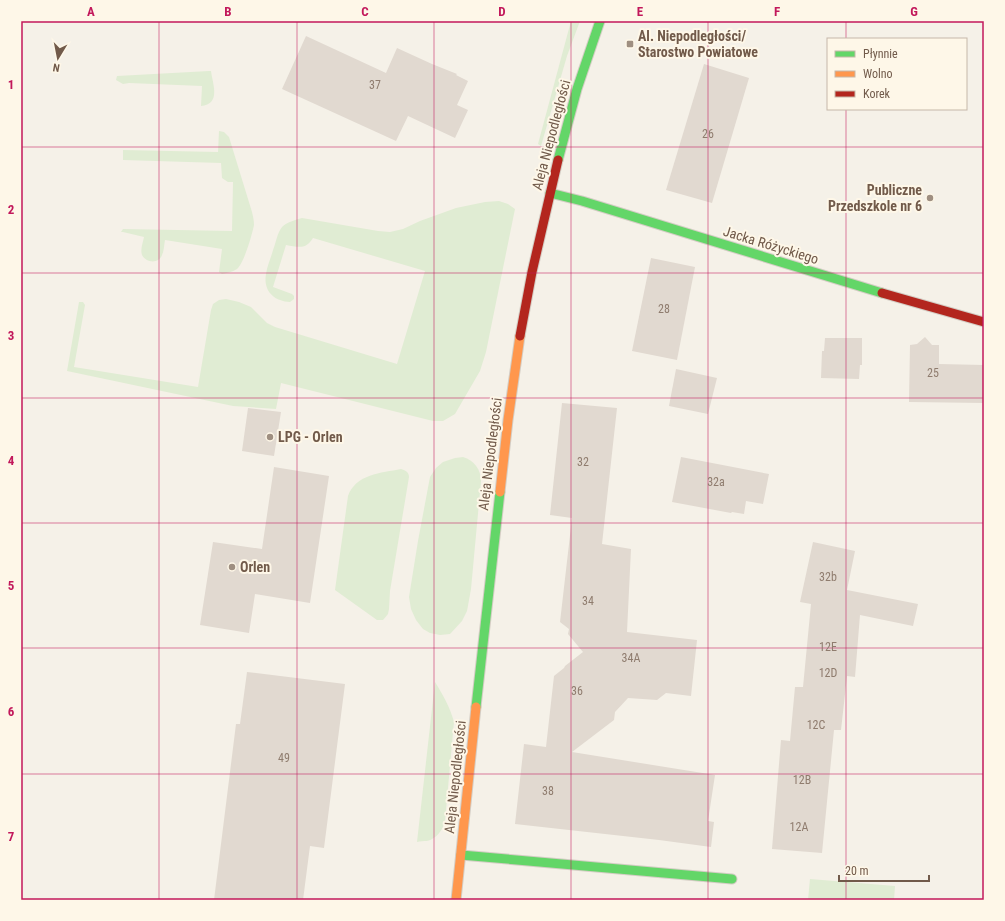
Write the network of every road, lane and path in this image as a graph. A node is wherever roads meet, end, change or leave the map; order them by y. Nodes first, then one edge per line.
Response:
1 (600, 21) edge
2 (550, 193) junction
3 (984, 322) edge
4 (461, 855) junction
5 (732, 879) dead end
6 (456, 900) edge

1 - 2 street, Aleja Niepodległości
2 - 3 street, Jacka Różyckiego
2 - 4 street, Aleja Niepodległości
4 - 5 street
4 - 6 street, Aleja Niepodległości

